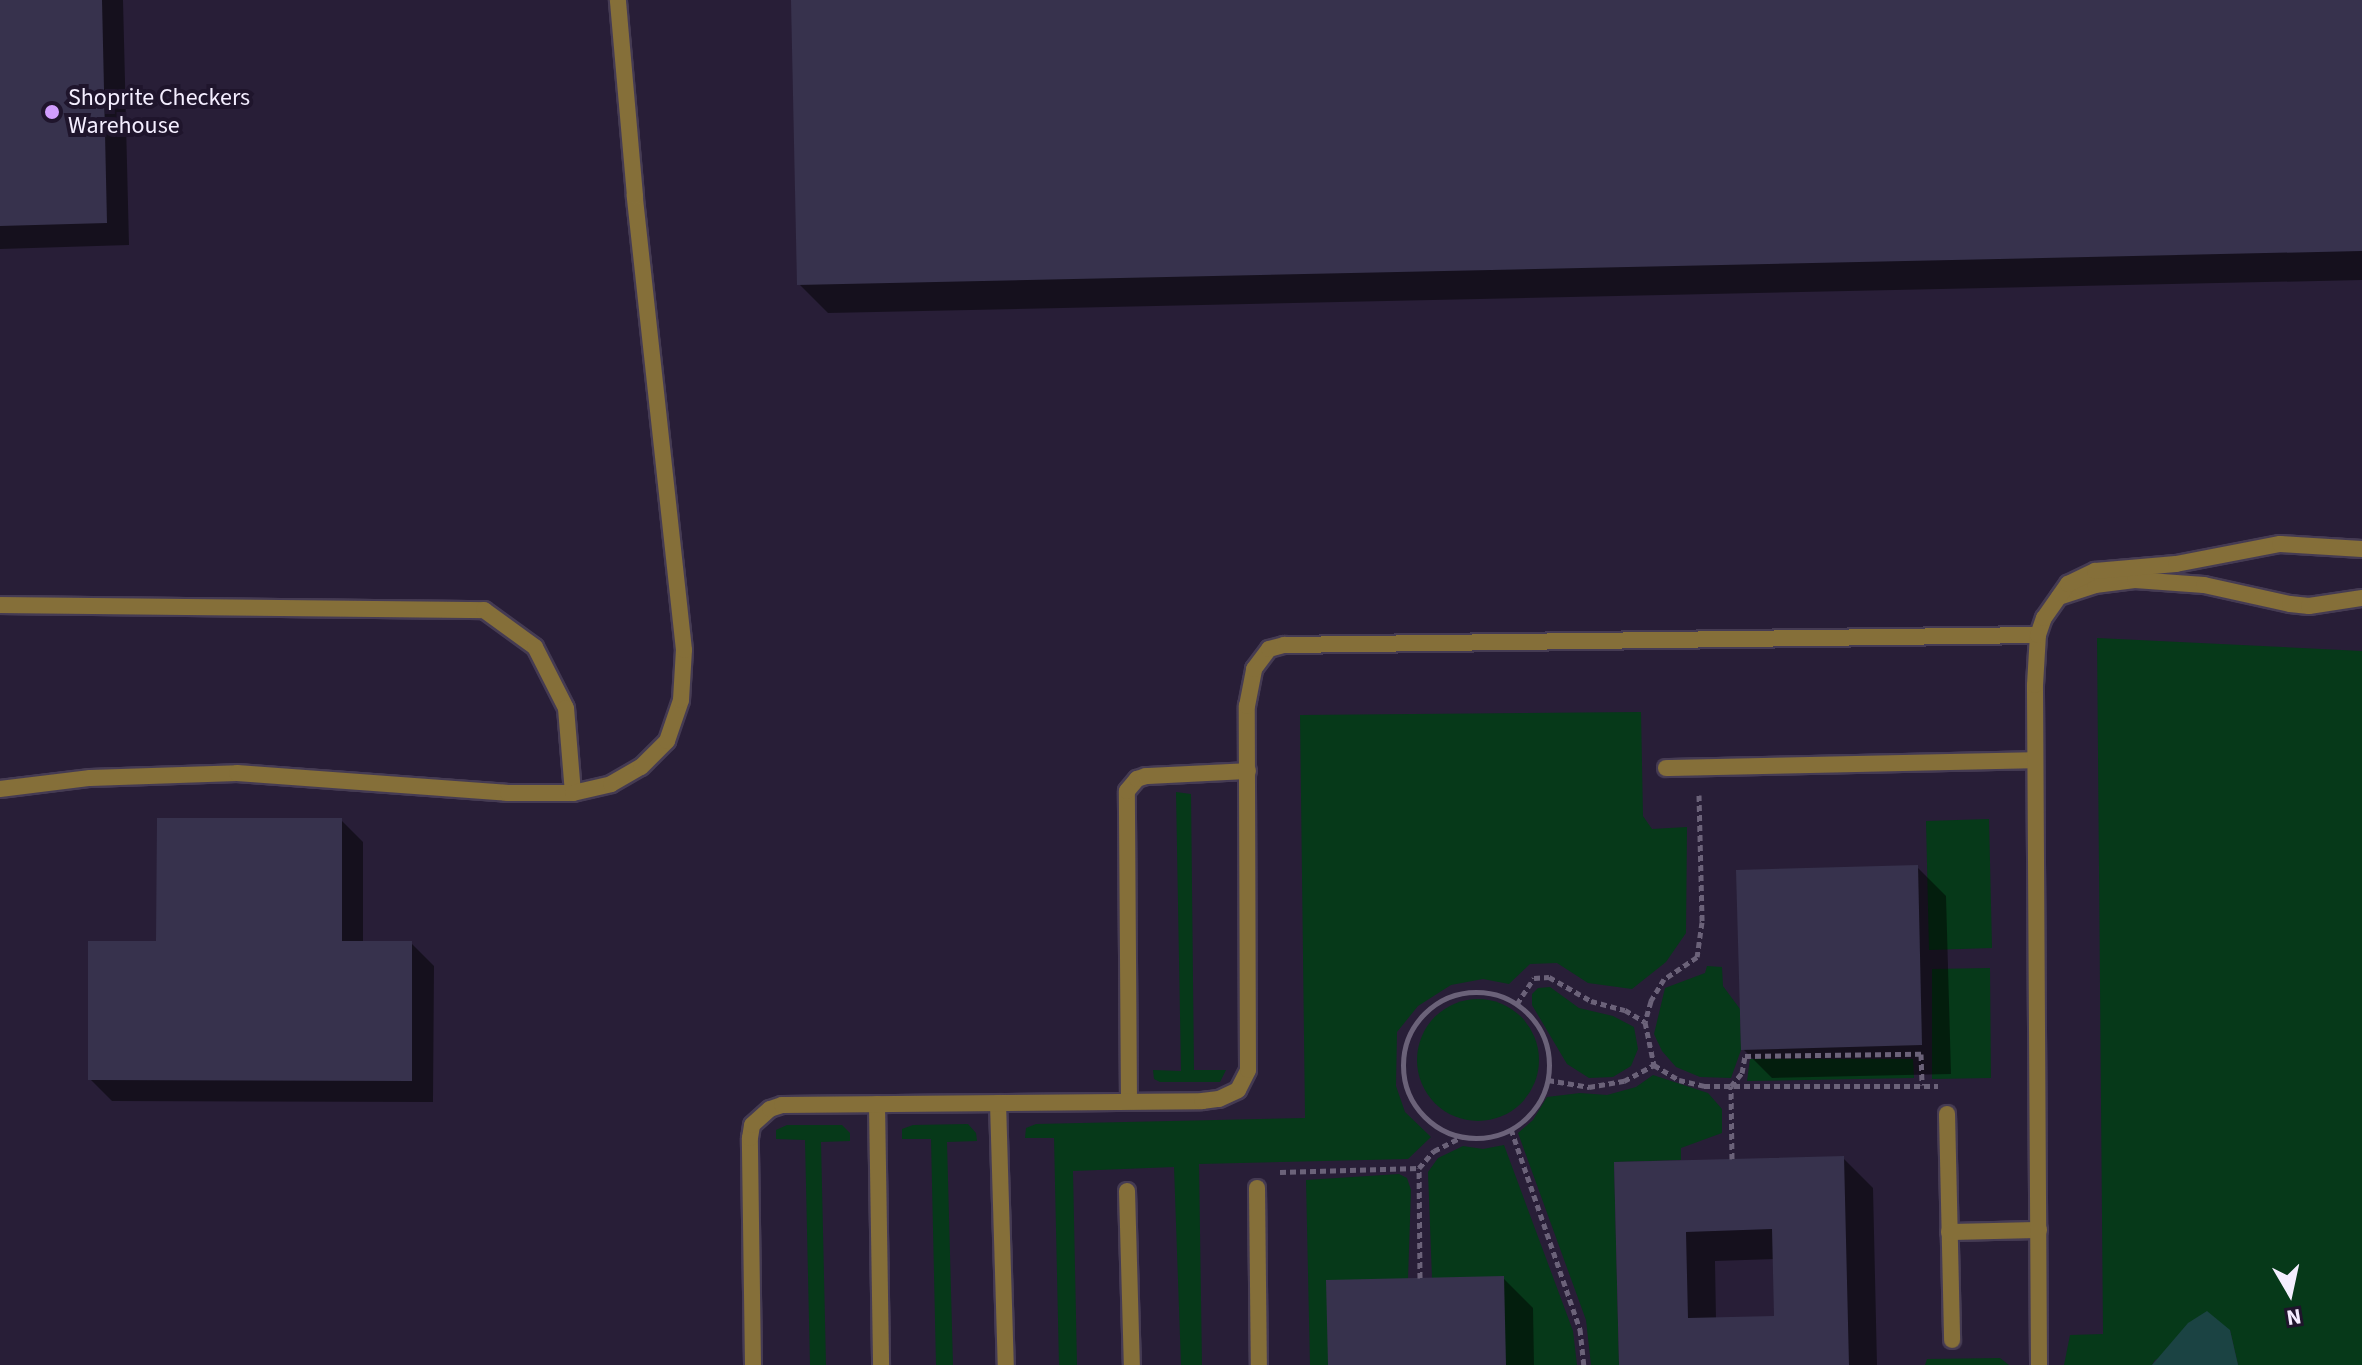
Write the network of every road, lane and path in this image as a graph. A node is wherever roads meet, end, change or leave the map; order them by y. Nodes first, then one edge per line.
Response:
1 (618, 0) edge
2 (2362, 549) edge
3 (2059, 597) junction
4 (2362, 598) edge
5 (0, 605) edge
6 (2038, 635) junction
7 (2035, 760) junction
8 (1698, 767) junction
9 (1666, 768) dead end
10 (1248, 771) junction
11 (0, 789) edge
12 (573, 793) junction
13 (1517, 1004) junction
14 (1645, 1022) junction
15 (1654, 1065) junction
16 (1548, 1080) junction
17 (1922, 1085) junction
18 (1731, 1086) junction
19 (1129, 1101) junction
20 (998, 1103) junction
21 (877, 1104) junction
22 (1947, 1114) joint
23 (1511, 1129) junction
24 (1463, 1137) junction
25 (1732, 1159) dead end
26 (1419, 1168) junction
27 (1257, 1188) joint
28 (1127, 1191) dead end
29 (2039, 1230) junction
30 (1949, 1232) junction
31 (1420, 1278) dead end
32 (1952, 1340) dead end
33 (753, 1365) edge
34 (881, 1365) edge
35 (1006, 1365) edge
36 (1132, 1365) edge
37 (1259, 1365) edge
38 (1584, 1365) edge
39 (2039, 1365) edge

1 - 12 lane
2 - 3 lane
3 - 4 lane
3 - 6 lane
5 - 12 lane
6 - 7 lane
6 - 10 lane
7 - 8 lane
7 - 29 lane
8 - 9 lane
8 - 14 path
10 - 19 lane
10 - 19 lane
11 - 12 lane
13 - 14 path
13 - 16 path
13 - 24 path
14 - 15 path
15 - 16 path
15 - 18 path
16 - 23 path
17 - 18 path
17 - 18 path
17 - 22 path
18 - 25 path
19 - 20 lane
20 - 21 lane
20 - 35 lane
21 - 33 lane
21 - 34 lane
22 - 30 lane
23 - 24 path
23 - 38 path
24 - 26 path
26 - 27 path
26 - 31 path
27 - 37 lane
28 - 36 lane
29 - 30 lane
29 - 39 lane
30 - 32 lane

